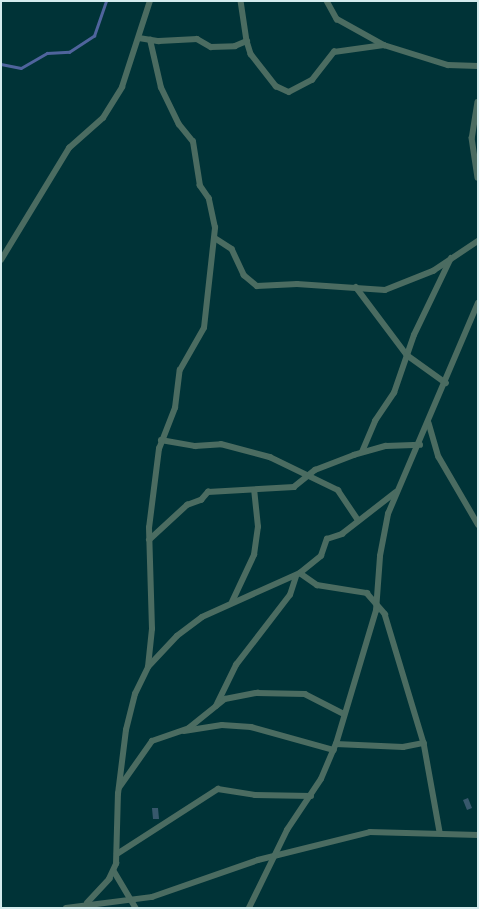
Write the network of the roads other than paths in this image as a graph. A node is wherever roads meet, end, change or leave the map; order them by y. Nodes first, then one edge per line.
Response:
1 (150, 1) edge
2 (242, 1) edge
3 (327, 1) edge
4 (139, 38) junction
5 (150, 40) junction
6 (247, 41) junction
7 (384, 45) junction
8 (478, 66) edge
9 (478, 102) edge
10 (478, 178) edge
11 (215, 238) junction
12 (478, 241) edge
13 (451, 258) junction
14 (1, 260) edge
15 (356, 287) junction
16 (478, 302) edge
17 (407, 356) junction
18 (446, 383) junction
19 (429, 423) junction
20 (161, 440) junction
21 (420, 446) junction
22 (362, 452) junction
23 (307, 475) junction
24 (254, 491) junction
25 (397, 491) junction
26 (359, 521) junction
27 (478, 524) edge
28 (149, 540) junction
29 (298, 574) junction
30 (232, 602) junction
31 (378, 602) junction
32 (148, 667) junction
33 (216, 706) junction
34 (344, 714) junction
35 (184, 731) junction
36 (424, 743) junction
37 (335, 747) junction
38 (118, 788) junction
39 (311, 796) junction
40 (440, 832) junction
41 (478, 835) edge
42 (117, 854) junction
43 (276, 855) junction
44 (114, 871) junction
45 (133, 901) junction
46 (87, 903) junction
47 (66, 908) edge
48 (136, 908) edge
49 (248, 908) edge

1 - 4 street
2 - 6 street
3 - 7 street
4 - 5 street
4 - 14 street
5 - 6 street
5 - 11 street
6 - 7 street
7 - 8 street
9 - 10 street
11 - 15 street
11 - 20 street
12 - 13 street
13 - 15 street
13 - 17 street
15 - 17 street
16 - 18 street
17 - 18 street
17 - 22 street
18 - 19 street
19 - 21 street
19 - 27 street
20 - 23 street
20 - 28 street
21 - 22 street
21 - 25 street
22 - 23 street
23 - 24 street
23 - 26 street
24 - 28 street
24 - 30 street
25 - 26 street
25 - 31 street
26 - 29 street
28 - 32 street
29 - 30 street
29 - 31 street
29 - 33 street
30 - 32 street
31 - 34 street
31 - 36 street
32 - 38 street
33 - 34 street
33 - 35 street
34 - 37 street
35 - 37 street
35 - 38 street
36 - 37 street
36 - 40 street
37 - 39 street
38 - 42 street
39 - 42 street
39 - 43 street
40 - 41 street
40 - 43 street
42 - 44 street
43 - 45 street
43 - 49 street
44 - 45 street
44 - 46 street
45 - 46 street
45 - 48 street
46 - 47 street

